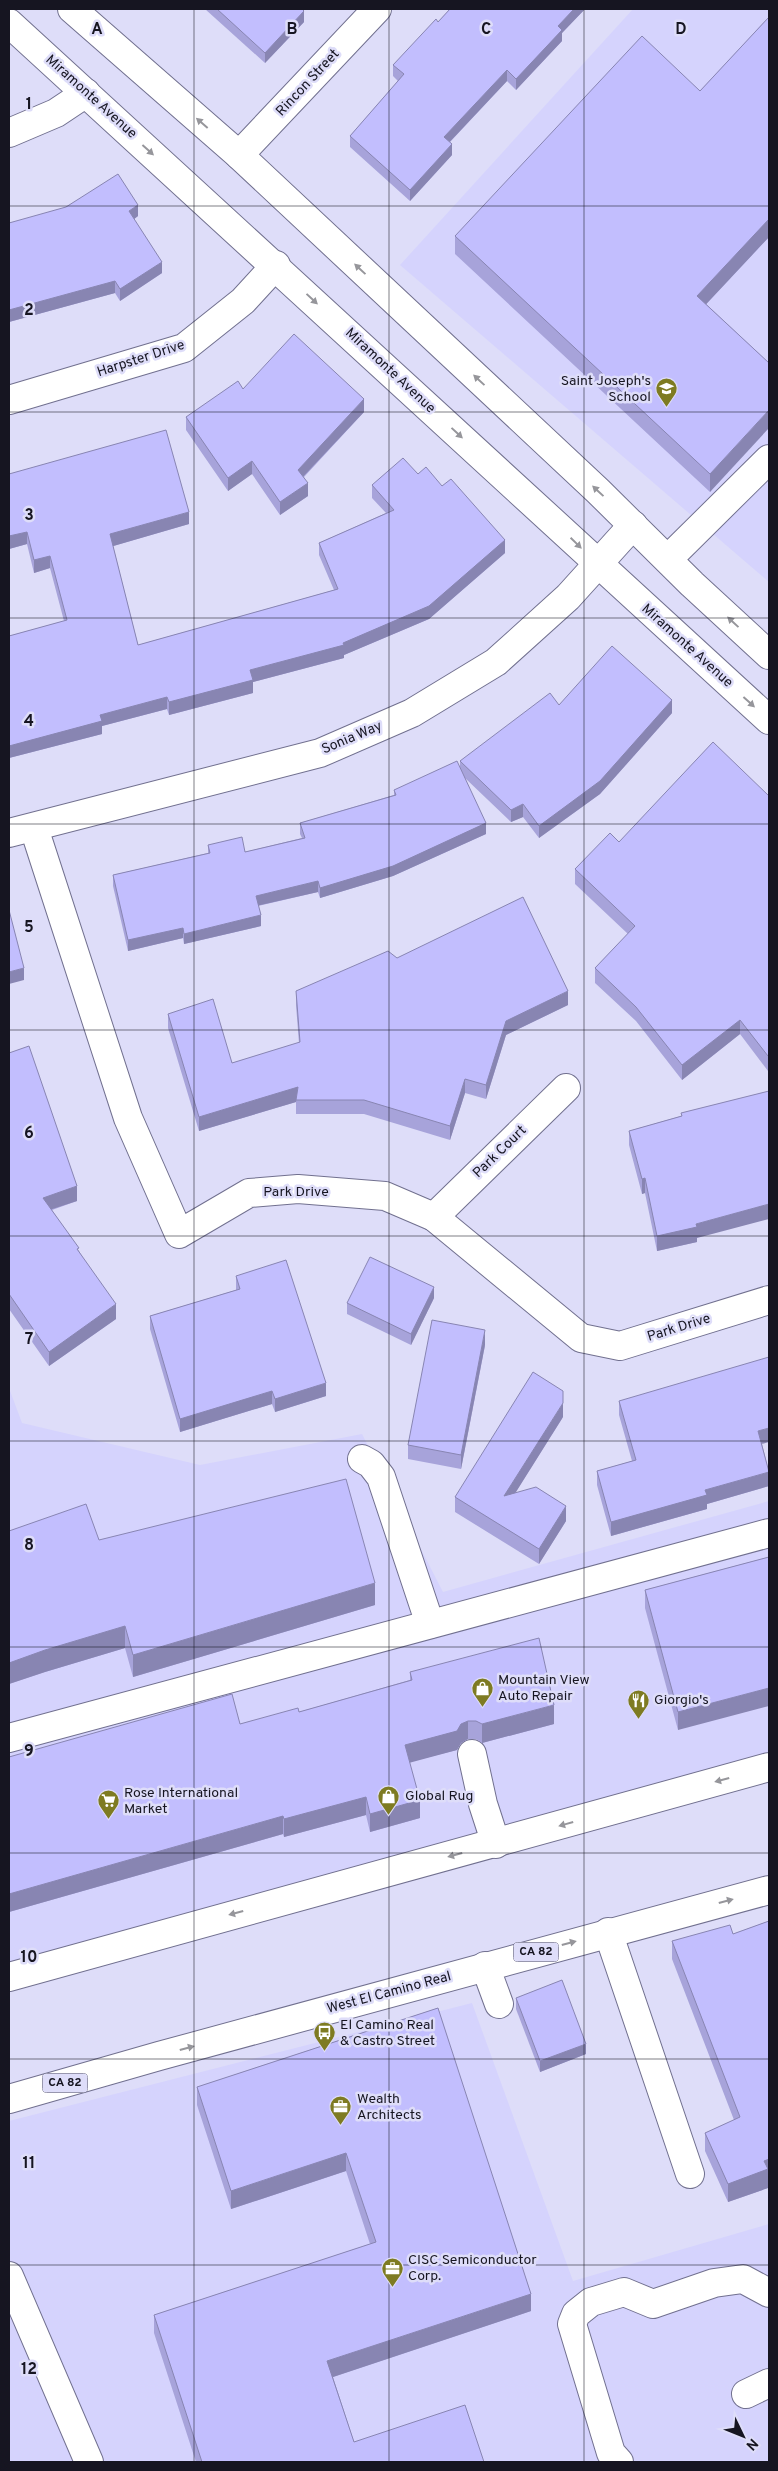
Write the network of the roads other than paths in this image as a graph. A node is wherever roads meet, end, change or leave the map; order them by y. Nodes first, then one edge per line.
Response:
1 (72, 9) edge
2 (377, 9) edge
3 (9, 23) edge
4 (86, 93) junction
5 (9, 133) edge
6 (239, 155) junction
7 (276, 265) junction
8 (9, 400) edge
9 (769, 459) edge
10 (633, 525) junction
11 (668, 560) junction
12 (597, 564) junction
13 (769, 655) edge
14 (769, 720) edge
15 (21, 831) edge
16 (566, 1088) dead end
17 (434, 1217) junction
18 (769, 1300) edge
19 (362, 1459) dead end
20 (769, 1532) edge
21 (430, 1624) junction
22 (9, 1738) edge
23 (472, 1754) dead end
24 (769, 1767) edge
25 (496, 1844) junction
26 (769, 1890) edge
27 (608, 1932) junction
28 (485, 1966) junction
29 (9, 1977) edge
30 (498, 2004) dead end
31 (9, 2099) edge
32 (690, 2174) dead end
33 (9, 2276) edge
34 (769, 2293) edge
35 (89, 2462) edge
36 (619, 2462) edge

6 -> 1 main road
2 - 6 main road, Rincon Street
3 - 4 main road, Miramonte Avenue
4 - 5 main road
4 -> 7 main road, Miramonte Avenue
10 -> 6 main road
7 - 8 main road, Harpster Drive
7 -> 12 main road, Miramonte Avenue
9 - 11 main road
10 - 11 main road
10 - 12 main road, Sonia Way
13 -> 11 main road
12 -> 14 main road, Miramonte Avenue
12 - 15 main road, Sonia Way
15 - 17 main road, Park Drive
16 - 17 main road, Park Court
17 - 18 main road, Park Drive
19 - 21 main road
20 - 21 main road
21 - 22 main road
23 - 25 main road
24 -> 25 main road
25 -> 29 main road
27 -> 26 main road, West El Camino Real / CA 82
28 -> 27 main road, West El Camino Real / CA 82
27 - 32 main road
28 - 30 main road
31 -> 28 main road, West El Camino Real / CA 82
33 - 35 main road
34 - 36 main road

